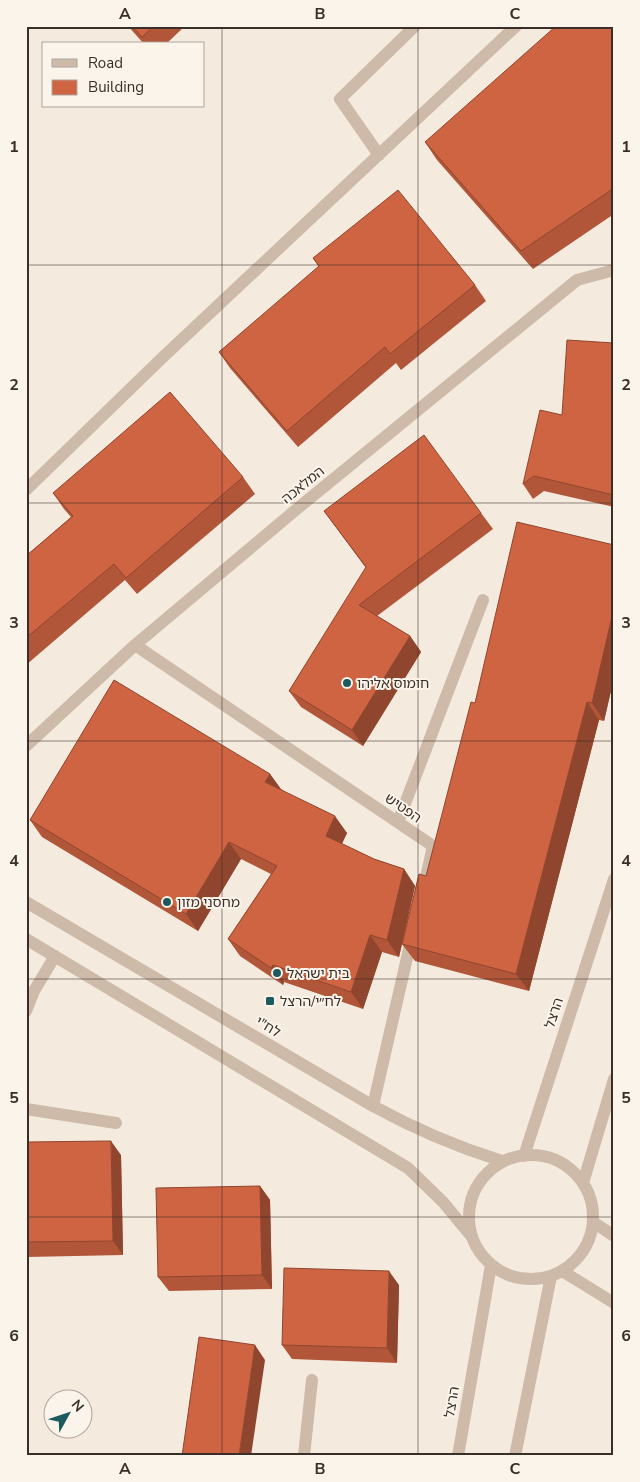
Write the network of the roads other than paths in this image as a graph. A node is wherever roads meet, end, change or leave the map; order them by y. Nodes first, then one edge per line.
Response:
1 (415, 26) edge
2 (516, 26) edge
3 (379, 155) junction
4 (614, 270) edge
5 (26, 490) edge
6 (483, 600) dead end
7 (135, 645) junction
8 (26, 746) edge
9 (398, 822) junction
10 (614, 879) edge
11 (422, 894) edge
12 (26, 902) edge
13 (415, 922) edge
14 (26, 939) edge
15 (55, 956) junction
16 (26, 1012) edge
17 (614, 1079) edge
18 (372, 1106) junction
19 (26, 1109) edge
20 (116, 1123) dead end
21 (524, 1156) junction
22 (502, 1161) junction
23 (583, 1183) junction
24 (592, 1222) junction
25 (614, 1236) edge
26 (472, 1237) junction
27 (491, 1265) junction
28 (557, 1274) junction
29 (614, 1303) edge
30 (312, 1380) dead end
31 (304, 1456) edge
32 (458, 1456) edge
33 (515, 1456) edge

1 - 3 street
2 - 3 street
3 - 5 street
4 - 7 street, המלאכה
6 - 9 street
7 - 8 street, המלאכה
7 - 9 street, הפטיש
9 - 11 street, הפטיש
10 - 21 street, הרצל
12 - 18 street, לח"י
13 - 18 street
14 - 15 street
15 - 16 street
15 - 26 street
17 - 23 street
18 - 22 street, לח"י
19 - 20 street
21 - 22 street
21 - 23 street
22 - 26 street
23 - 24 street
24 - 25 street
24 - 28 street
26 - 27 street
27 - 28 street
27 - 32 street, הרצל
28 - 29 street
28 - 33 street
30 - 31 street

